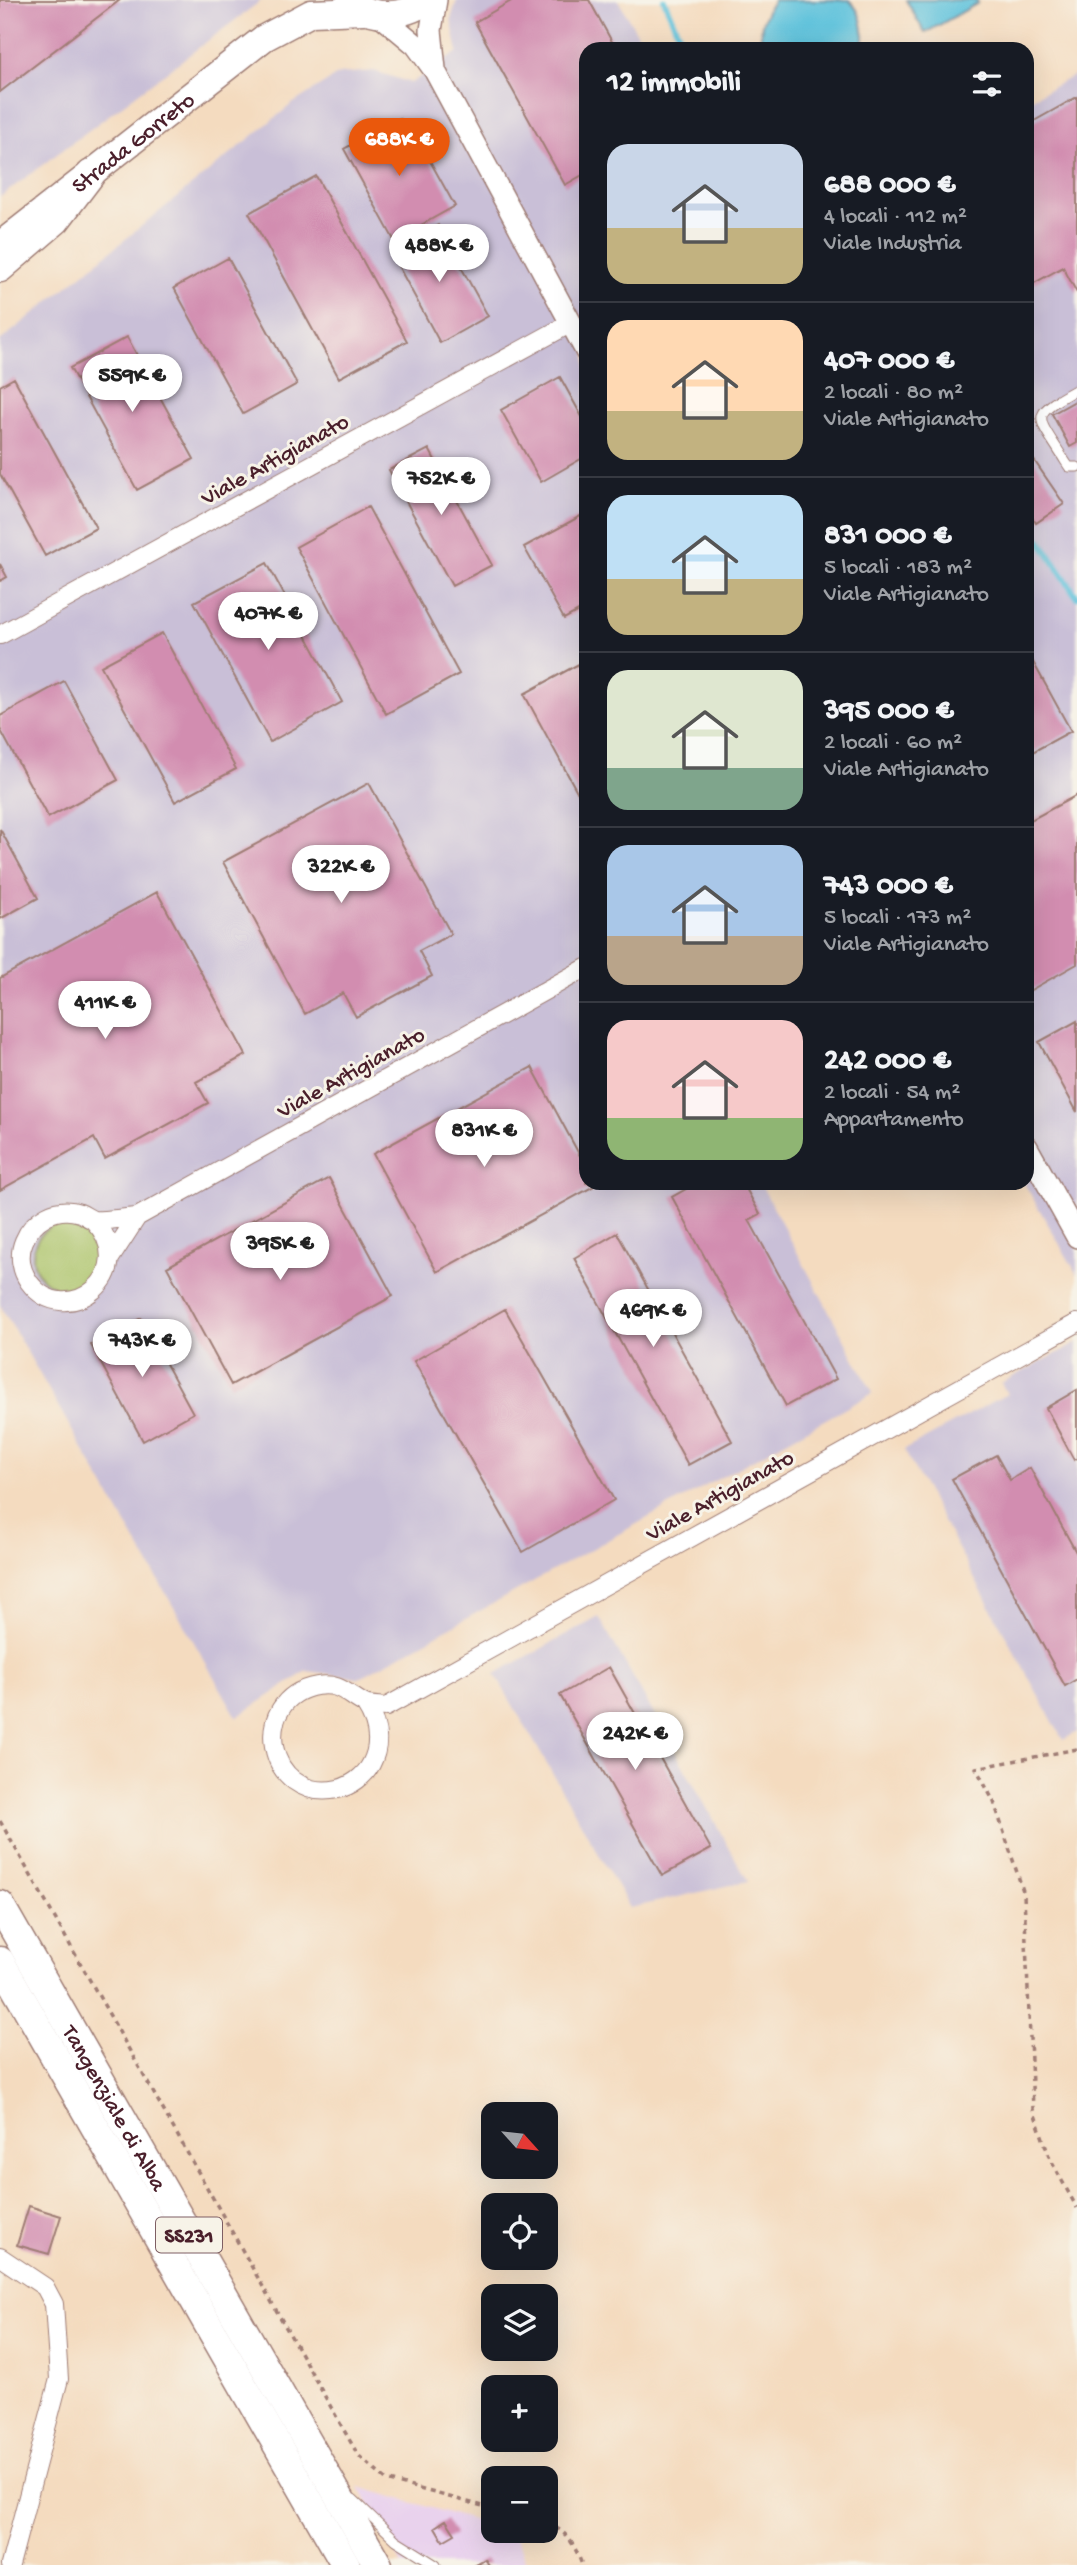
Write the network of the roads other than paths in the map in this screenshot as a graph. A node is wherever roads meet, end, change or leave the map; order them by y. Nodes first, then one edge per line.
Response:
1 (294, 0) edge
2 (429, 0) edge
3 (436, 0) edge
4 (362, 9) edge
5 (264, 38) junction
6 (435, 71) junction
7 (91, 174) junction
8 (0, 245) edge
9 (0, 268) edge
10 (571, 323) junction
11 (579, 338) edge
12 (1077, 389) edge
13 (1077, 467) edge
14 (0, 635) edge
15 (579, 972) edge
16 (1034, 1160) edge
17 (137, 1217) junction
18 (93, 1220) junction
19 (1077, 1237) edge
20 (111, 1257) junction
21 (1077, 1323) edge
22 (365, 1704) junction
23 (386, 1707) junction
24 (377, 1730) junction
25 (0, 1905) edge
26 (0, 1961) edge
27 (0, 2257) edge
28 (324, 2470) junction
29 (10, 2565) edge
30 (346, 2565) edge
31 (378, 2565) edge
32 (436, 2565) edge

1 - 5 main road, Strada Gorreto
2 - 4 main road, Strada Gorreto
3 - 6 street
4 - 5 main road, Strada Gorreto
4 - 6 street
5 - 7 main road, Strada Gorreto
6 - 10 street
7 - 8 main road, Strada Gorreto
7 - 9 highway
10 - 11 street
10 - 14 street, Viale Artigianato
12 - 13 lane
15 - 17 street, Viale Artigianato
16 - 19 street
17 - 18 street
17 - 20 street
18 - 20 street
18 - 20 street
21 - 23 street, Viale Artigianato
22 - 23 street
22 - 24 street
22 - 24 street
23 - 24 street
25 - 28 highway, Tangenziale di Alba / SS231
26 - 30 highway, Tangenziale di Alba / SS231
27 - 29 street
28 - 31 highway, Tangenziale di Alba / SS231
28 - 32 lane

